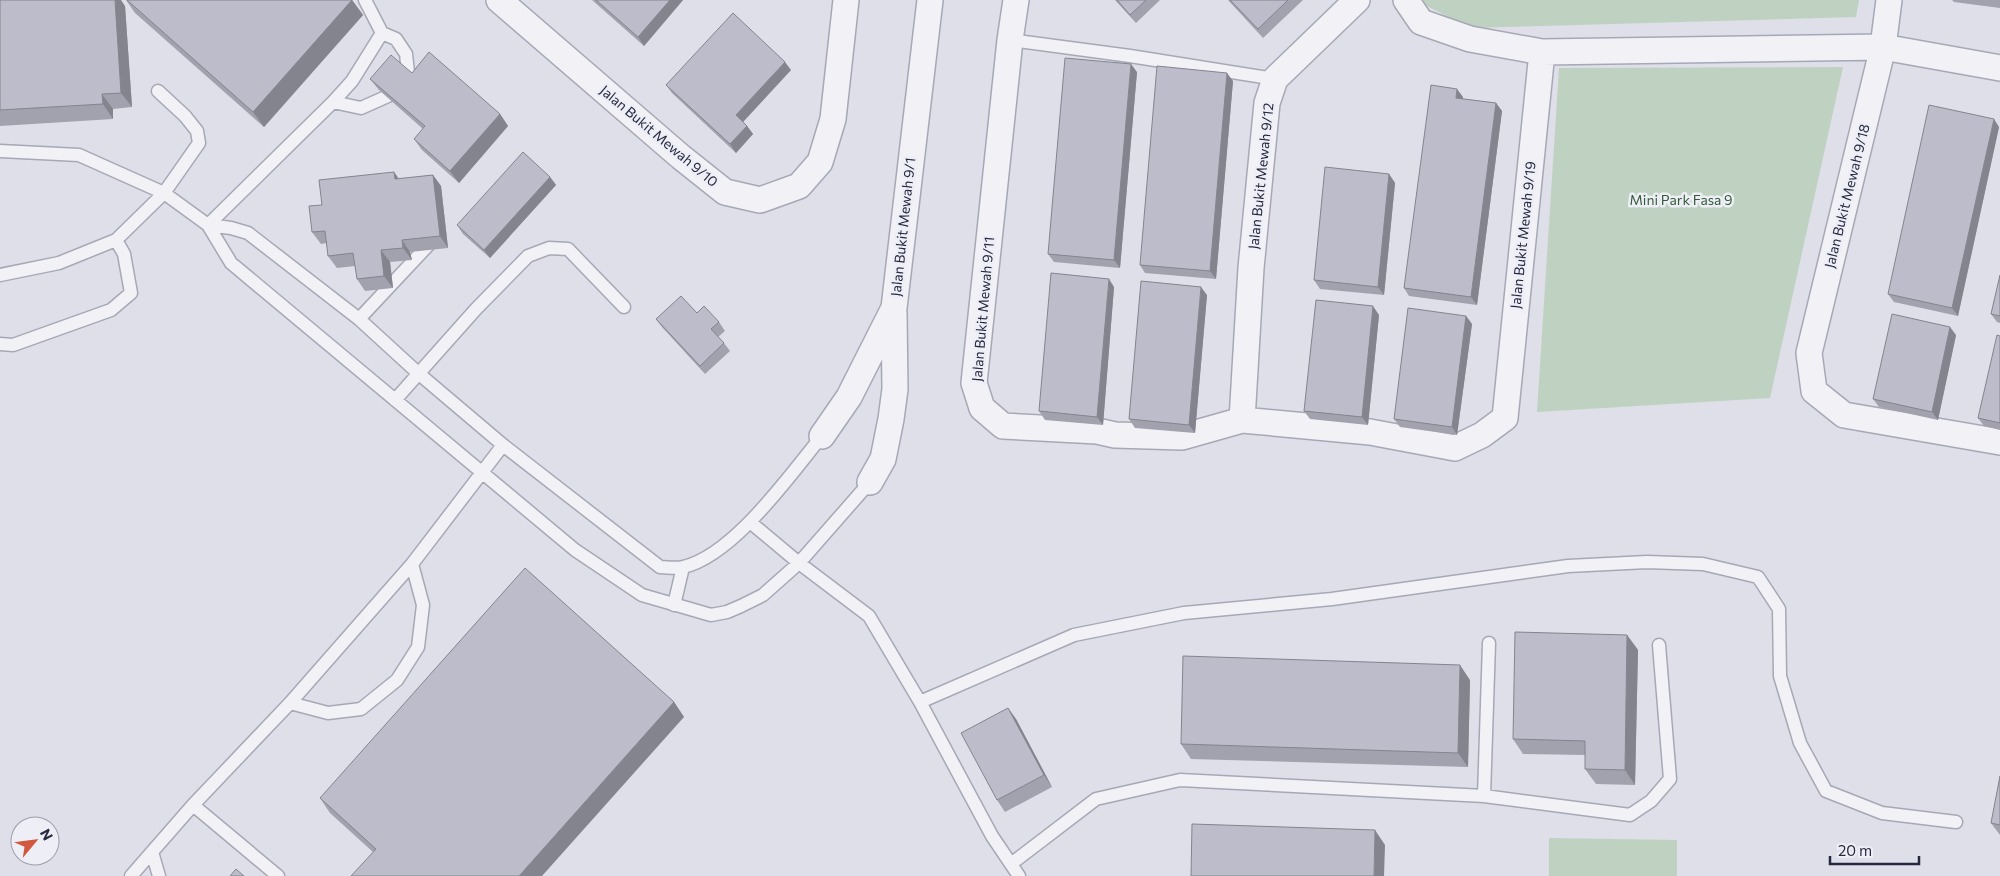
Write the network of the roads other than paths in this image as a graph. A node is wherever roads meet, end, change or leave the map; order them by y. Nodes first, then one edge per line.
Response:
1 (365, 0) edge
2 (499, 0) edge
3 (846, 0) edge
4 (930, 0) edge
5 (1016, 0) edge
6 (1358, 0) edge
7 (1406, 0) edge
8 (1889, 0) edge
9 (382, 33) junction
10 (1010, 40) junction
11 (1883, 47) junction
12 (1542, 52) junction
13 (2000, 68) edge
14 (1275, 79) junction
15 (158, 91) dead end
16 (333, 102) junction
17 (0, 151) edge
18 (164, 193) junction
19 (208, 225) junction
20 (116, 240) junction
21 (433, 240) edge
22 (0, 275) edge
23 (624, 307) dead end
24 (894, 308) junction
25 (359, 319) junction
26 (0, 344) edge
27 (418, 373) junction
28 (395, 400) junction
29 (1242, 420) junction
30 (822, 436) joint
31 (2000, 442) edge
32 (502, 445) junction
33 (480, 473) junction
34 (870, 482) joint
35 (750, 522) junction
36 (412, 564) junction
37 (799, 564) junction
38 (683, 567) junction
39 (674, 605) junction
40 (1489, 643) dead end
41 (1659, 645) dead end
42 (920, 702) junction
43 (290, 703) junction
44 (1484, 796) junction
45 (192, 806) junction
46 (1956, 822) dead end
47 (152, 852) junction
48 (1011, 864) junction
49 (131, 876) edge
50 (159, 876) edge
51 (278, 876) edge
52 (1019, 876) edge

1 - 9 lane
2 - 3 street, Jalan Bukit Mewah 9/10
4 - 24 street, Jalan Bukit Mewah 9/1
5 - 10 street, Jalan Bukit Mewah 9/11
6 - 14 street, Jalan Bukit Mewah 9/12
7 - 12 street
8 - 11 street, Jalan Bukit Mewah 9/18
9 - 16 lane
9 - 16 lane
10 - 14 lane
10 - 29 street, Jalan Bukit Mewah 9/11
11 - 12 street
11 - 13 street
11 - 31 street, Jalan Bukit Mewah 9/18
12 - 29 street, Jalan Bukit Mewah 9/19
14 - 29 street, Jalan Bukit Mewah 9/12
15 - 18 lane
16 - 19 lane
17 - 18 lane
18 - 19 lane
18 - 20 lane
19 - 25 lane
19 - 28 lane
20 - 22 lane
20 - 26 lane
21 - 25 lane
23 - 27 lane
24 - 30 street, Jalan Bukit Mewah 9/1
24 - 34 street
25 - 27 lane
27 - 28 lane
27 - 32 lane
28 - 33 lane
30 - 35 lane
32 - 33 lane
32 - 38 lane
33 - 36 lane
33 - 39 lane
34 - 37 lane
35 - 37 lane
35 - 38 lane
36 - 43 lane
36 - 43 lane
37 - 39 lane
37 - 42 lane
38 - 39 lane
40 - 44 lane
41 - 44 lane
42 - 46 lane
42 - 48 lane
43 - 45 lane
44 - 48 lane
45 - 47 lane
45 - 51 lane
47 - 49 lane
47 - 50 lane
48 - 52 lane

